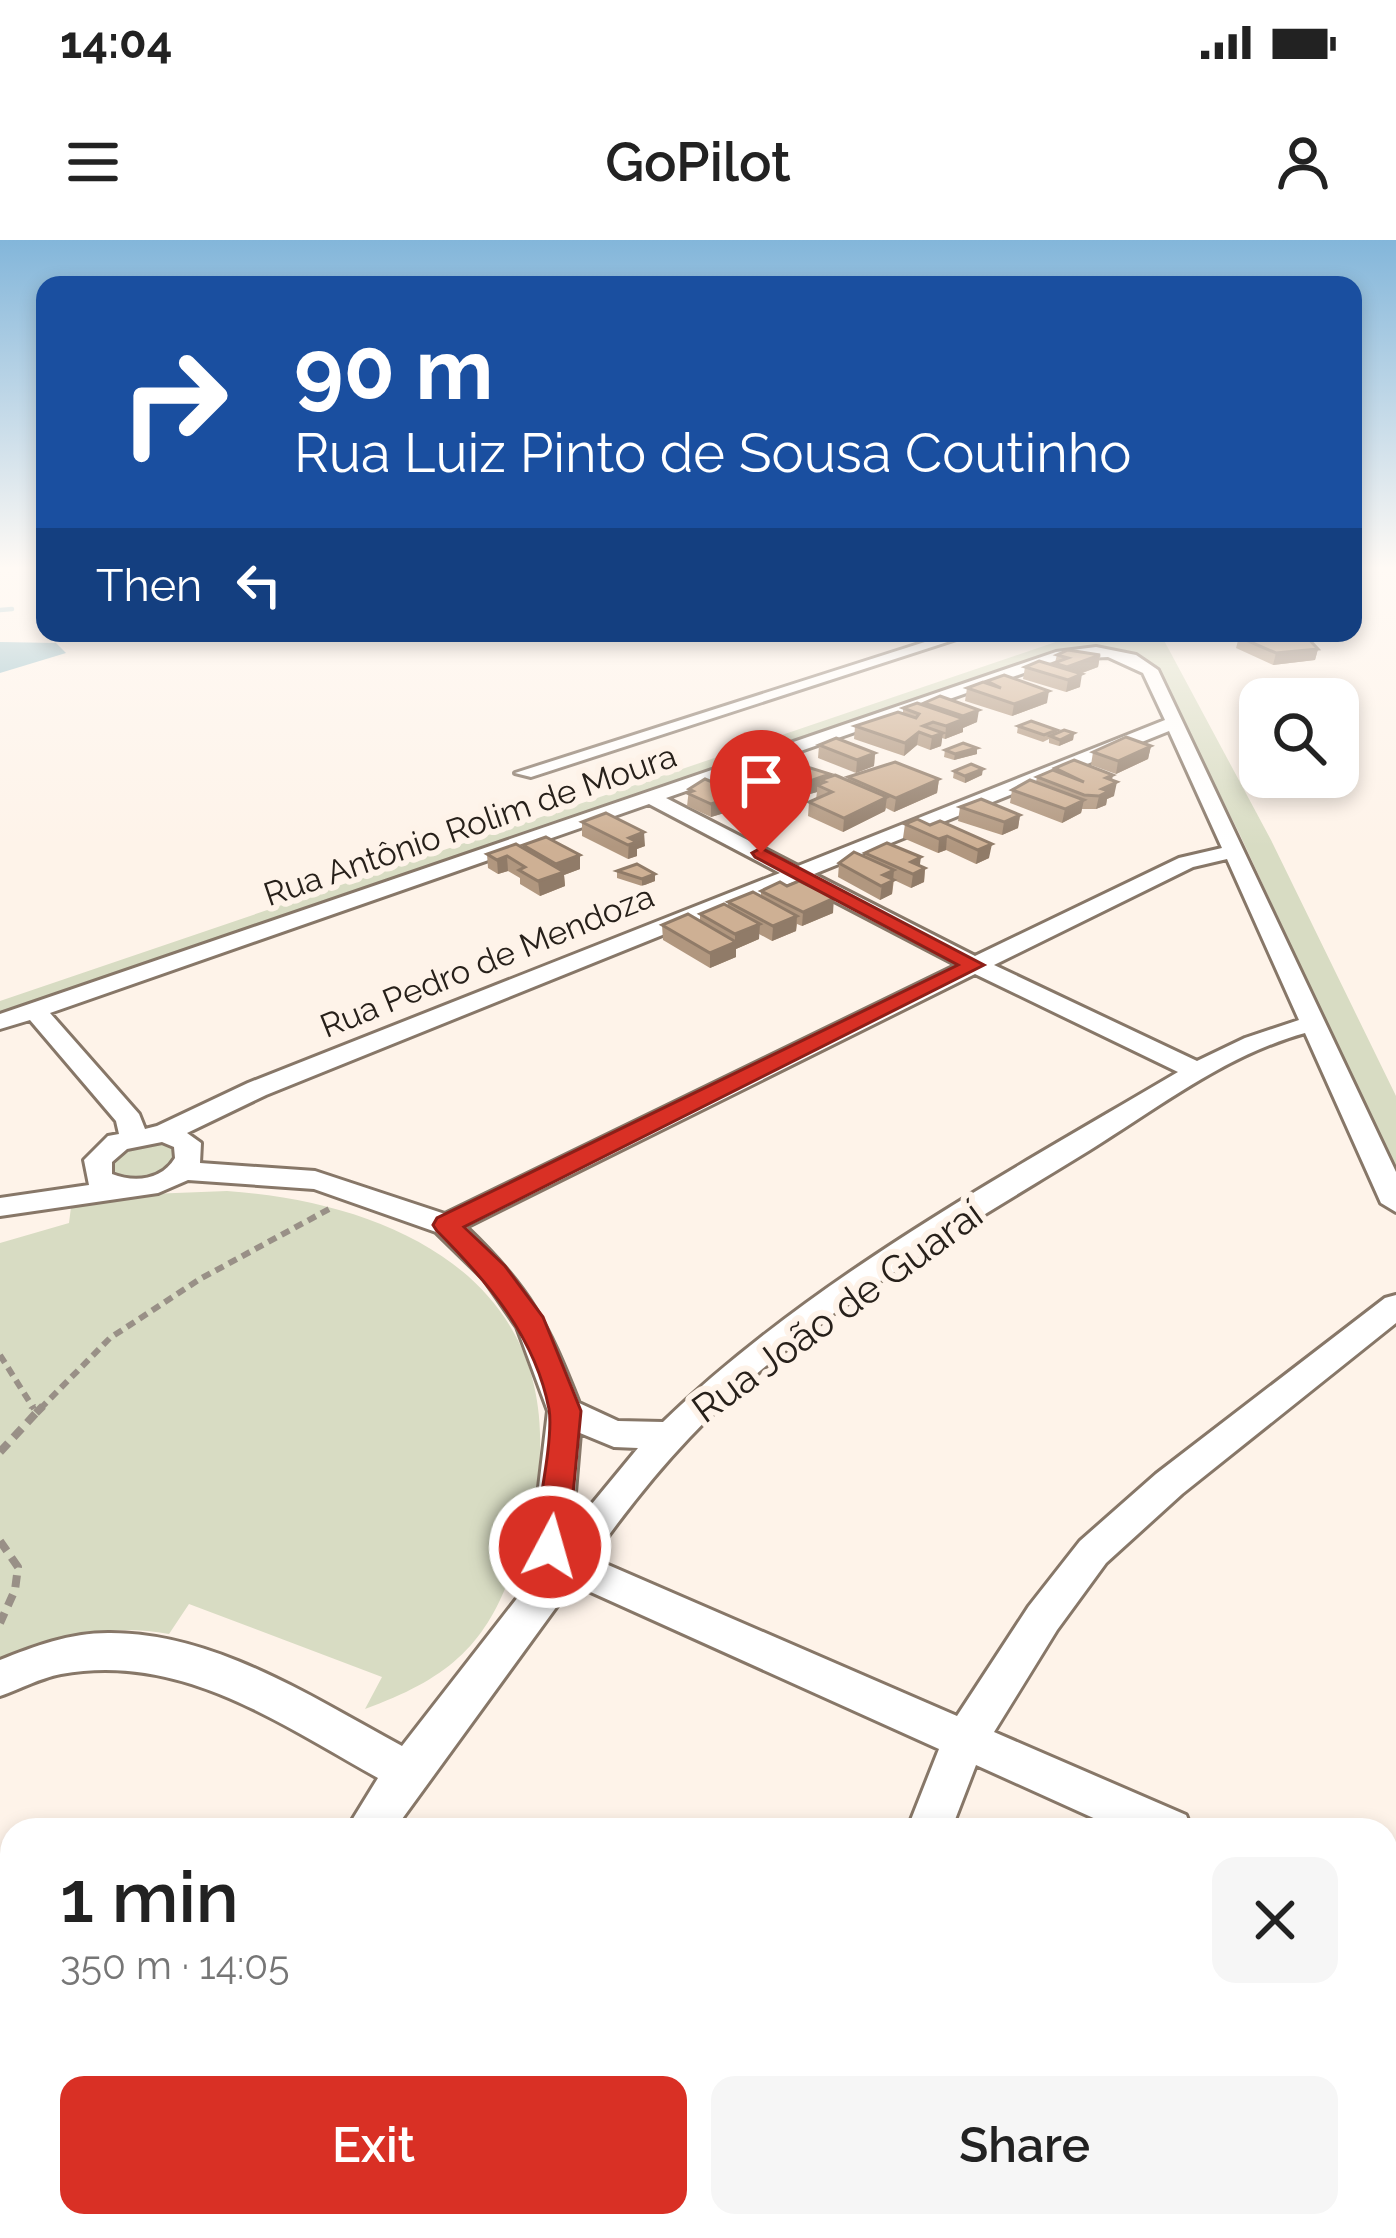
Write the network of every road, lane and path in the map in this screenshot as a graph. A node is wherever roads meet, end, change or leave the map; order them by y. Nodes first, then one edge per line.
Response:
1 (878, 661) edge
2 (1043, 661) edge
3 (1137, 661) edge
4 (1171, 724) junction
5 (524, 773) dead end
6 (652, 798) junction
7 (1235, 851) junction
8 (798, 872) junction
9 (974, 965) junction
10 (35, 1011) junction
11 (0, 1022) edge
12 (1316, 1023) junction
13 (1199, 1072) junction
14 (165, 1133) junction
15 (133, 1136) junction
16 (98, 1160) junction
17 (182, 1171) junction
18 (121, 1189) junction
19 (360, 1193) junction
20 (1396, 1203) edge
21 (0, 1207) edge
22 (446, 1225) junction
23 (1396, 1306) edge
24 (0, 1355) edge
25 (565, 1411) junction
26 (36, 1413) junction
27 (672, 1435) junction
28 (0, 1452) edge
29 (0, 1541) edge
30 (566, 1564) junction
31 (0, 1623) edge
32 (0, 1678) edge
33 (964, 1741) junction
34 (408, 1772) junction
35 (376, 1818) edge
36 (934, 1818) edge
37 (1142, 1818) edge

1 - 5 street
2 - 6 street, Rua Antônio Rolim de Moura
3 - 4 street, Rua Antônio Rolim de Moura
4 - 7 street
4 - 8 street, Rua Pedro de Mendoza
6 - 8 street
6 - 10 street, Rua Antônio Rolim de Moura
7 - 9 street
7 - 12 street
8 - 9 street
8 - 14 street, Rua Pedro de Mendoza
9 - 13 street
9 - 22 street
10 - 11 street, Rua Antônio Rolim de Moura
10 - 15 street
12 - 13 street, Rua João de Guaraí
12 - 20 street
13 - 27 street, Rua João de Guaraí
14 - 15 street
14 - 17 street
15 - 16 street
16 - 18 street
16 - 21 street
17 - 18 street
17 - 19 street
18 - 21 street
19 - 22 street
19 - 26 path
22 - 25 street
23 - 33 street
24 - 26 path
25 - 27 street
25 - 30 street
26 - 28 path
27 - 30 street, Rua João de Guaraí
29 - 31 path
30 - 33 street
30 - 34 street, Rua João de Guaraí
32 - 34 street
33 - 36 street
33 - 37 street
34 - 35 street, Rua João de Guaraí

